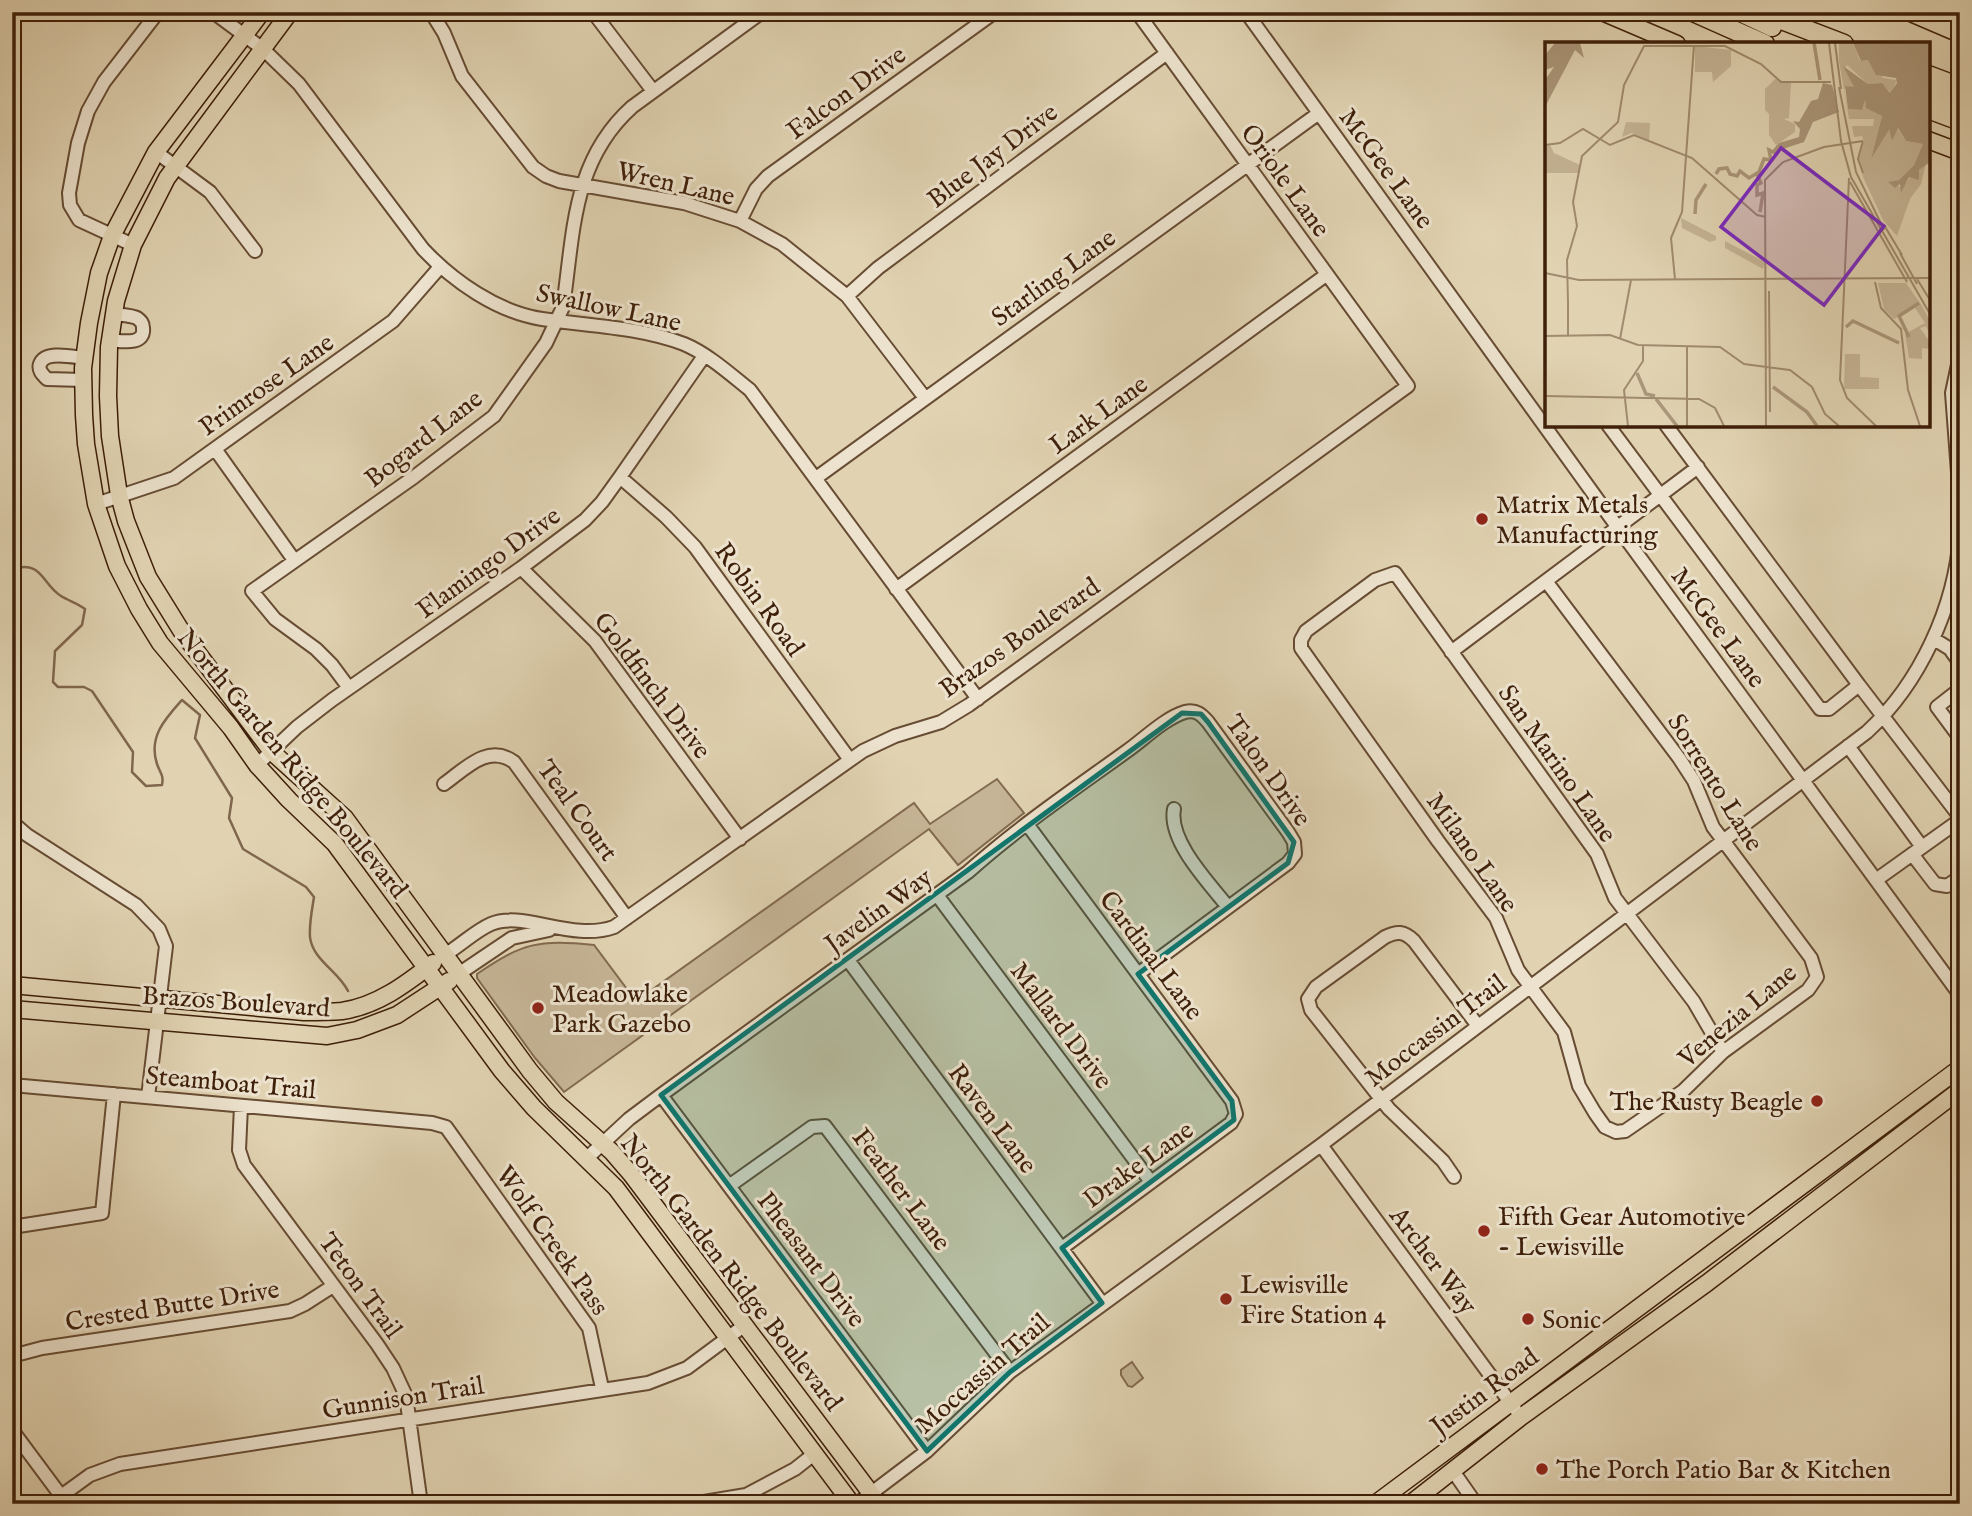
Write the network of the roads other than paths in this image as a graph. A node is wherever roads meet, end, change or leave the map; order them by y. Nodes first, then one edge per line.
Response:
1 (158, 12) edge
2 (213, 12) edge
3 (262, 12) edge
4 (290, 12) edge
5 (431, 12) edge
6 (593, 12) edge
7 (762, 12) edge
8 (995, 12) edge
9 (1137, 12) edge
10 (1246, 12) edge
11 (1602, 12) edge
12 (1693, 12) edge
13 (1740, 12) edge
14 (1761, 12) edge
15 (1911, 12) edge
16 (1960, 33) edge
17 (244, 35) junction
18 (1672, 42) edge
19 (1760, 42) edge
20 (1807, 42) edge
21 (1839, 42) edge
22 (263, 49) junction
23 (1167, 53) junction
24 (1930, 76) edge
25 (1960, 87) edge
26 (1930, 91) edge
27 (653, 92) junction
28 (1960, 102) edge
29 (1930, 110) edge
30 (1319, 113) junction
31 (1960, 121) edge
32 (1930, 141) edge
33 (156, 152) junction
34 (1960, 152) edge
35 (1247, 164) junction
36 (176, 165) junction
37 (582, 186) junction
38 (740, 221) junction
39 (112, 236) junction
40 (134, 245) junction
41 (255, 251) dead end
42 (440, 267) junction
43 (1326, 275) junction
44 (847, 296) junction
45 (114, 314) junction
46 (558, 320) junction
47 (110, 340) junction
48 (1960, 355) edge
49 (704, 356) junction
50 (84, 358) junction
51 (1399, 375) joint
52 (83, 380) junction
53 (1956, 394) edge
54 (926, 398) junction
55 (1545, 427) edge
56 (1545, 427) edge
57 (1609, 427) edge
58 (1668, 427) edge
59 (215, 449) junction
60 (1959, 464) edge
61 (1698, 467) junction
62 (620, 477) junction
63 (816, 478) junction
64 (119, 495) junction
65 (1661, 496) junction
66 (1960, 499) edge
67 (96, 504) junction
68 (1618, 528) junction
69 (1960, 535) edge
70 (294, 560) junction
71 (521, 568) junction
72 (1395, 573) joint
73 (1546, 581) junction
74 (896, 589) junction
75 (1934, 639) junction
76 (1451, 652) junction
77 (1960, 663) edge
78 (1859, 685) junction
79 (349, 688) junction
80 (1960, 689) edge
81 (978, 699) junction
82 (1201, 714) joint
83 (1884, 716) junction
84 (1960, 738) edge
85 (1848, 746) junction
86 (272, 752) junction
87 (850, 760) junction
88 (257, 765) junction
89 (1804, 780) junction
90 (444, 784) dead end
91 (1174, 809) dead end
92 (1960, 818) edge
93 (12, 822) edge
94 (1027, 824) junction
95 (740, 839) junction
96 (1722, 841) junction
97 (1917, 851) junction
98 (1960, 877) edge
99 (1876, 880) junction
100 (937, 895) junction
101 (1228, 907) junction
102 (1625, 914) junction
103 (627, 918) junction
104 (556, 929) junction
105 (446, 954) junction
106 (848, 960) junction
107 (427, 968) junction
108 (460, 973) junction
109 (1138, 974) junction
110 (1817, 977) joint
111 (12, 985) edge
112 (1530, 986) junction
113 (440, 987) junction
114 (1960, 995) edge
115 (159, 999) junction
116 (12, 1009) edge
117 (156, 1021) junction
118 (1478, 1026) junction
119 (1723, 1052) junction
120 (1960, 1068) edge
121 (12, 1085) edge
122 (1960, 1090) edge
123 (114, 1094) junction
124 (661, 1095) junction
125 (148, 1097) junction
126 (1381, 1100) junction
127 (241, 1106) junction
128 (1236, 1114) joint
129 (446, 1127) joint
130 (1616, 1132) joint
131 (603, 1144) junction
132 (1321, 1145) junction
133 (587, 1158) junction
134 (1454, 1177) dead end
135 (1152, 1182) junction
136 (729, 1186) junction
137 (1765, 1212) junction
138 (12, 1227) edge
139 (1778, 1229) junction
140 (1062, 1248) junction
141 (333, 1286) junction
142 (1102, 1303) junction
143 (745, 1325) junction
144 (728, 1338) junction
145 (12, 1356) edge
146 (1010, 1372) junction
147 (602, 1388) junction
148 (1510, 1402) junction
149 (1521, 1417) junction
150 (409, 1420) junction
151 (12, 1430) edge
152 (927, 1451) junction
153 (814, 1454) junction
154 (1452, 1471) junction
155 (875, 1498) edge
156 (64, 1500) edge
157 (421, 1504) edge
158 (692, 1504) edge
159 (855, 1504) edge
160 (1375, 1504) edge
161 (1410, 1504) edge
162 (1476, 1504) edge

1 - 39 street
2 - 17 street, Swallow Lane
3 - 17 main road, North Garden Ridge Boulevard
4 - 22 main road, North Garden Ridge Boulevard
5 - 37 street, Wren Lane
6 - 27 street
7 - 27 street, Bogard Lane
8 - 38 street, Falcon Drive
9 - 23 street, Oriole Lane
10 - 30 street, McGee Lane
11 - 18 main road
12 - 19 highway
13 - 20 highway
14 - 21 highway
15 - 16 highway
17 - 22 street, Swallow Lane
17 - 33 main road, North Garden Ridge Boulevard
22 - 36 main road, North Garden Ridge Boulevard
22 - 42 street, Swallow Lane
23 - 35 street, Oriole Lane
23 - 44 street, Blue Jay Drive
24 - 25 highway
26 - 28 highway
27 - 37 street, Bogard Lane
29 - 31 highway
30 - 35 street, Starling Lane
30 - 55 street, McGee Lane
32 - 34 main road
33 - 36 street
33 - 39 main road, North Garden Ridge Boulevard
35 - 43 street, Oriole Lane
35 - 54 street, Starling Lane
36 - 40 main road, North Garden Ridge Boulevard
36 - 41 street
37 - 38 street, Wren Lane
37 - 46 street, Bogard Lane
38 - 44 street, Wren Lane
39 - 40 street
39 - 50 main road, North Garden Ridge Boulevard
40 - 45 main road, North Garden Ridge Boulevard
42 - 46 street, Swallow Lane
42 - 59 street, Primrose Lane
43 - 51 street, Oriole Lane
43 - 74 street, Lark Lane
44 - 54 street, Wren Lane
45 - 47 main road, North Garden Ridge Boulevard
45 - 47 street
46 - 49 street, Swallow Lane
46 - 70 street, Bogard Lane
47 - 64 main road, North Garden Ridge Boulevard
48 - 53 street
49 - 62 street, Flamingo Drive
49 - 63 street, Swallow Lane
50 - 52 main road, North Garden Ridge Boulevard
50 - 52 street
51 - 81 street, Brazos Boulevard
52 - 67 main road, North Garden Ridge Boulevard
53 - 60 street
54 - 63 street, Starling Lane
56 - 68 street, McGee Lane
57 - 65 street
58 - 61 street
59 - 64 street, Primrose Lane
59 - 70 street
60 - 66 street
61 - 65 street
61 - 78 street
62 - 71 street, Flamingo Drive
62 - 87 street, Robin Road
63 - 74 street, Swallow Lane
64 - 67 street, Primrose Lane
64 - 86 main road, North Garden Ridge Boulevard
65 - 68 street
65 - 78 street
67 - 88 main road, North Garden Ridge Boulevard
68 - 73 street
68 - 89 street, McGee Lane
69 - 75 street, Moccassin Trail
70 - 79 street, Bogard Lane
71 - 79 street, Flamingo Drive
71 - 95 street, Goldfinch Drive
72 - 76 street, San Marino Lane
72 - 112 street, Milano Lane
73 - 76 street
73 - 96 street, Sorrento Lane
74 - 81 street, Swallow Lane
75 - 77 street
75 - 83 street, Moccassin Trail
76 - 102 street, San Marino Lane
78 - 83 street
79 - 86 street, Flamingo Drive
80 - 84 street
81 - 87 street, Brazos Boulevard
82 - 94 street, Javelin Way
82 - 101 street, Talon Drive
83 - 85 street, Moccassin Trail
83 - 92 street
85 - 89 street, Moccassin Trail
85 - 97 street
86 - 88 street, Flamingo Drive
86 - 105 main road, North Garden Ridge Boulevard
87 - 95 street, Brazos Boulevard
88 - 107 main road, North Garden Ridge Boulevard
89 - 96 street, Moccassin Trail
89 - 99 street, McGee Lane
90 - 103 street, Teal Court
91 - 101 street
92 - 97 street
93 - 115 street
94 - 100 street, Javelin Way
94 - 109 street, Cardinal Lane
95 - 103 street, Brazos Boulevard
96 - 102 street, Moccassin Trail
96 - 110 street, Sorrento Lane
97 - 98 street
97 - 99 street
99 - 114 street, McGee Lane
100 - 106 street, Javelin Way
100 - 135 street, Mallard Drive
101 - 109 street
102 - 112 street, Moccassin Trail
102 - 119 street, San Marino Lane
103 - 104 street, Brazos Boulevard
104 - 105 street, Brazos Boulevard
104 - 108 street, Brazos Boulevard
105 - 107 main road, Brazos Boulevard
105 - 108 main road, North Garden Ridge Boulevard
106 - 124 street, Javelin Way
106 - 140 street, Raven Lane
107 - 113 main road, North Garden Ridge Boulevard
107 - 115 main road, Brazos Boulevard
108 - 113 main road, Brazos Boulevard
108 - 131 main road, North Garden Ridge Boulevard
109 - 128 street, Cardinal Lane
110 - 119 street, Venezia Lane
111 - 115 main road, Brazos Boulevard
112 - 118 street, Moccassin Trail
112 - 130 street, Milano Lane
113 - 117 main road, Brazos Boulevard
113 - 133 main road, North Garden Ridge Boulevard
115 - 117 street
116 - 117 main road, Brazos Boulevard
117 - 125 street
118 - 126 street, Moccassin Trail
118 - 126 street
119 - 130 street, Venezia Lane
120 - 137 main road, Justin Road
121 - 123 street, Steamboat Trail
122 - 139 main road, Justin Road
123 - 125 street, Steamboat Trail
123 - 138 street
124 - 131 street, Javelin Way
124 - 136 street, Pheasant Drive
125 - 127 street, Steamboat Trail
126 - 132 street, Moccassin Trail
126 - 134 street
127 - 129 street, Steamboat Trail
127 - 141 street, Teton Trail
128 - 135 street, Drake Lane
129 - 147 street, Wolf Creek Pass
131 - 133 street, Javelin Way
131 - 143 main road, North Garden Ridge Boulevard
132 - 142 street, Moccassin Trail
132 - 148 street, Archer Way
133 - 144 main road, North Garden Ridge Boulevard
135 - 140 street, Drake Lane
136 - 146 street, Feather Lane
136 - 152 street, Pheasant Drive
137 - 139 main road
137 - 148 main road, Justin Road
139 - 149 main road, Justin Road
140 - 142 street, Raven Lane
141 - 145 street, Crested Butte Drive
141 - 150 street, Teton Trail
142 - 146 street, Moccassin Trail
143 - 144 street, Gunnison Trail
143 - 155 main road, North Garden Ridge Boulevard
144 - 147 street, Gunnison Trail
144 - 153 main road, North Garden Ridge Boulevard
146 - 152 street, Moccassin Trail
147 - 150 street, Gunnison Trail
148 - 149 street, Archer Way
148 - 160 main road, Justin Road
149 - 154 main road, Justin Road
150 - 156 street, Gunnison Trail
150 - 157 street, Teton Trail
151 - 156 street
152 - 155 street, Moccassin Trail
153 - 158 street
153 - 159 main road, North Garden Ridge Boulevard
154 - 161 main road, Justin Road
154 - 162 street
155 - 159 street, Moccassin Trail

